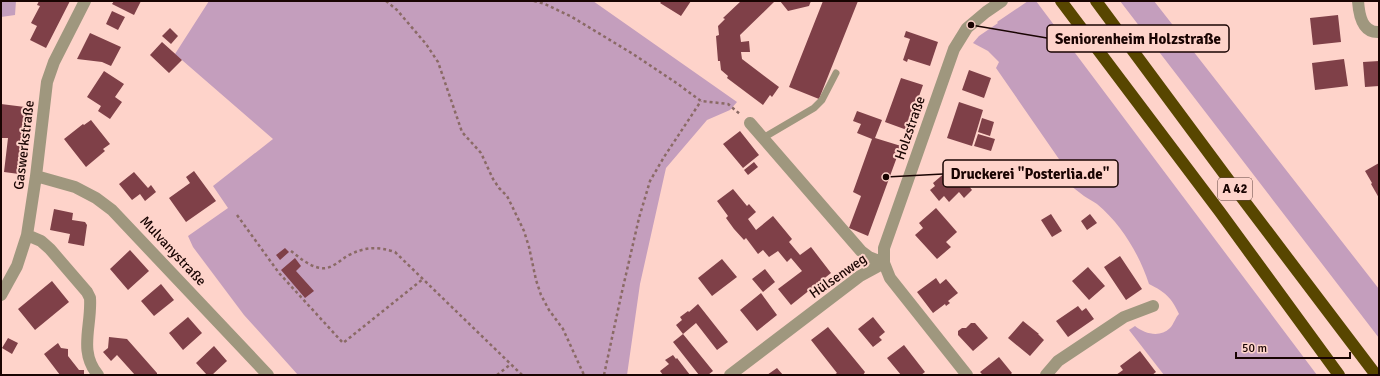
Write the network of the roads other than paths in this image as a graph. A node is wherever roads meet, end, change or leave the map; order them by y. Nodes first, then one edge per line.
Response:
1 (85, 1) edge
2 (1061, 1) edge
3 (1096, 1) edge
4 (1358, 1) edge
5 (1000, 2) edge
6 (1379, 32) edge
7 (836, 73) dead end
8 (750, 123) road end
9 (763, 138) junction
10 (36, 176) junction
11 (26, 235) junction
12 (884, 263) junction
13 (1, 295) edge
14 (1153, 306) dead end
15 (98, 375) edge
16 (268, 375) edge
17 (730, 375) edge
18 (967, 375) edge
19 (1046, 375) edge
20 (1339, 375) edge
21 (1376, 375) edge

1 - 10 street, Gaswerkstraße
2 - 20 highway, A 42
3 - 21 highway, A 42
4 - 6 street
5 - 12 street, Holzstraße
7 - 9 lane
8 - 9 street, Hülsenweg
9 - 12 street, Hülsenweg
10 - 11 street, Gaswerkstraße
10 - 16 street, Mulvanystraße
11 - 13 street, Gaswerkstraße
11 - 15 street
12 - 17 street, Hülsenweg
12 - 18 street, Holzstraße
14 - 19 street

